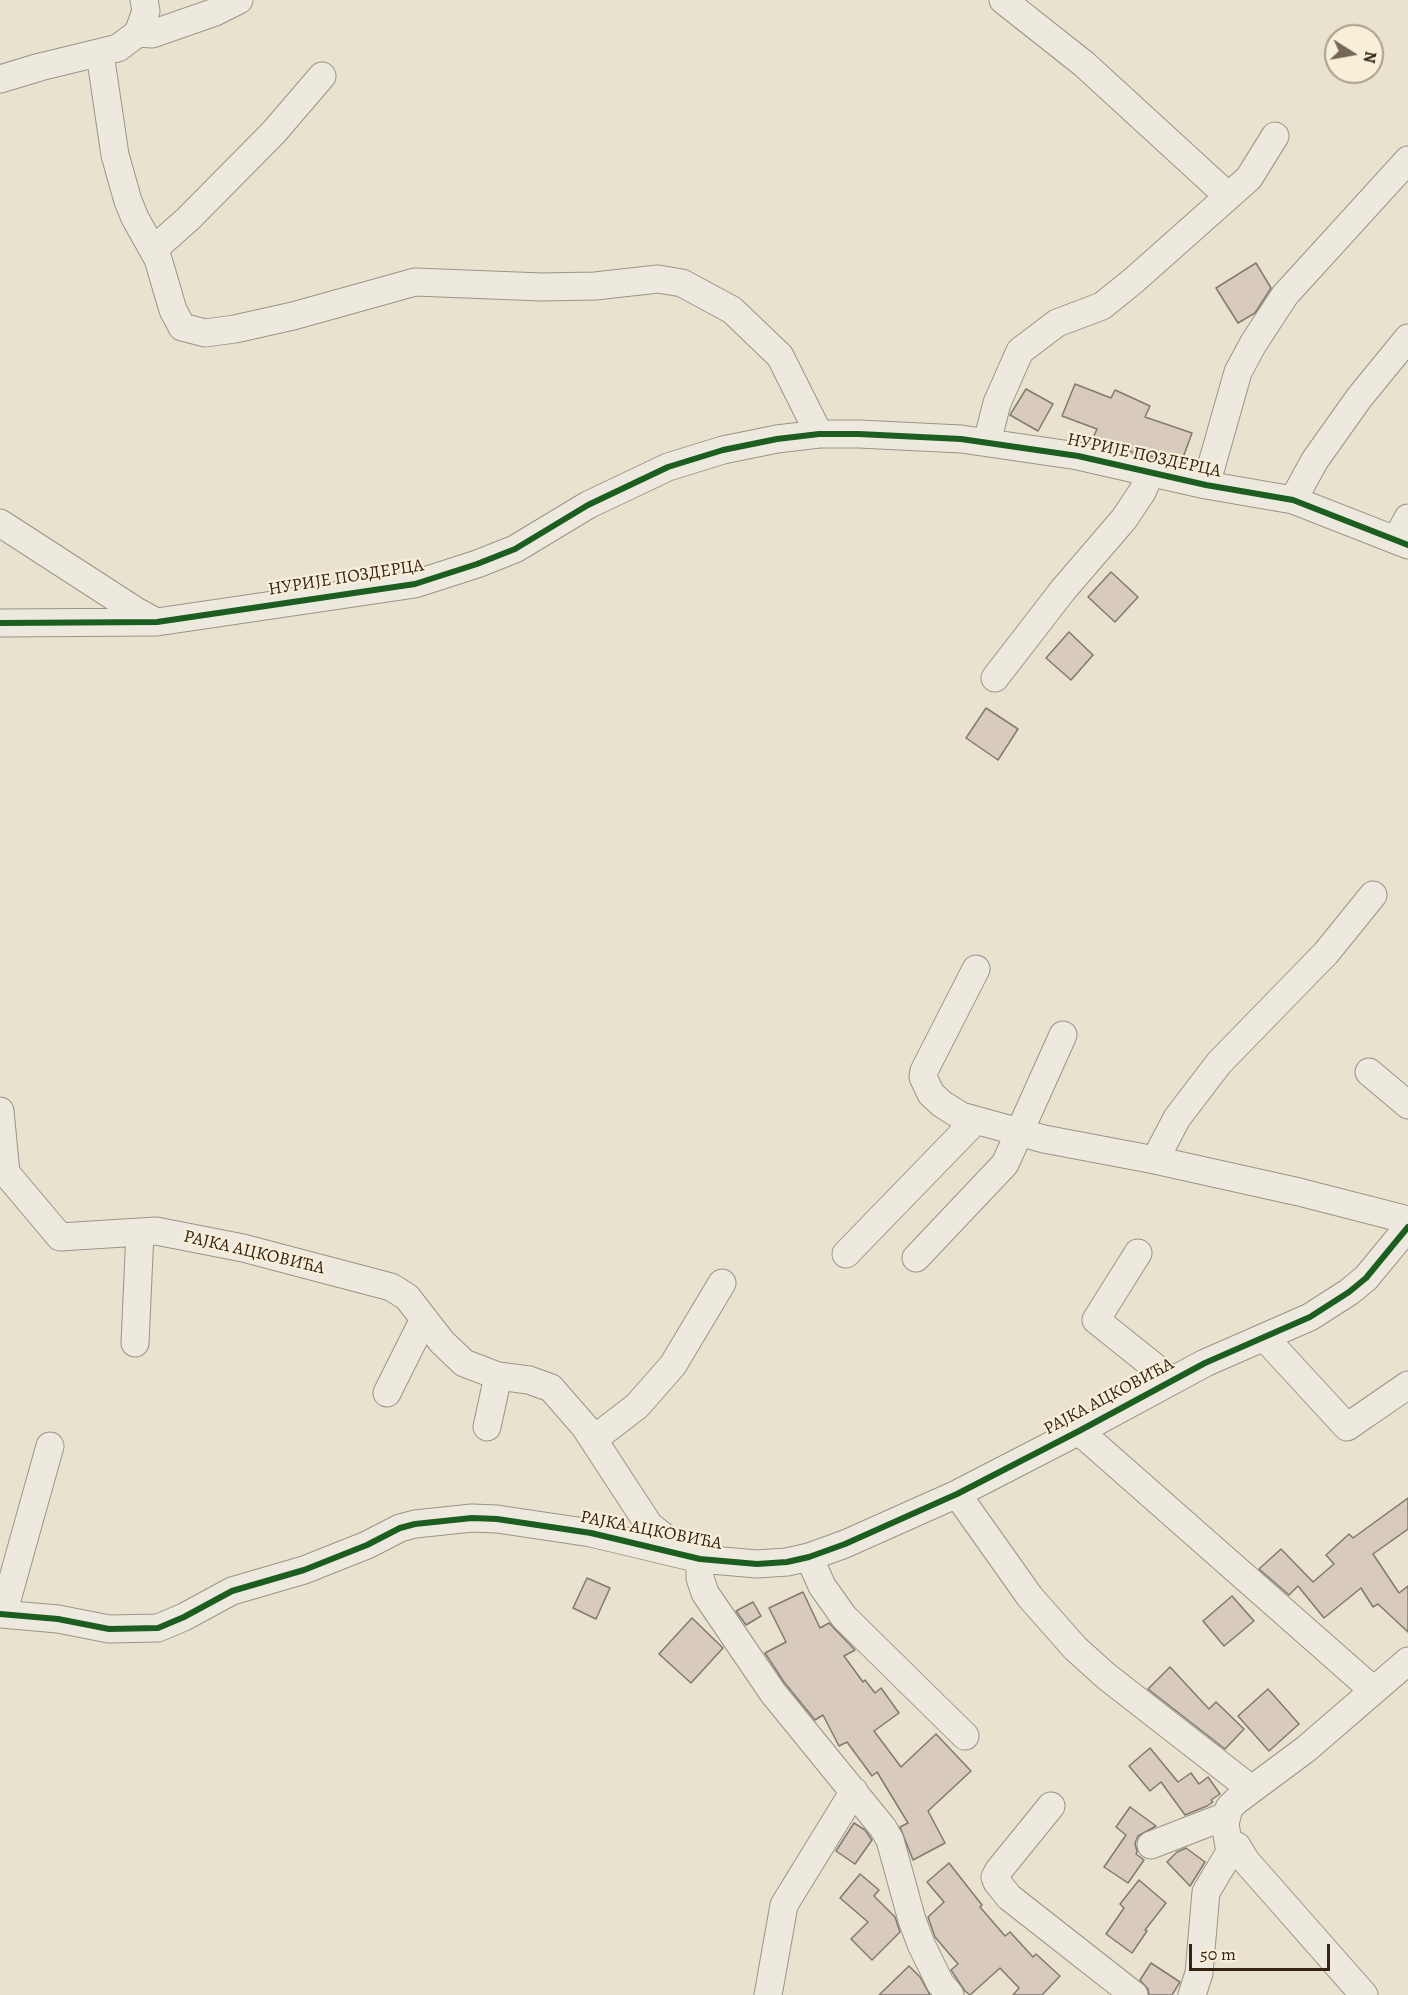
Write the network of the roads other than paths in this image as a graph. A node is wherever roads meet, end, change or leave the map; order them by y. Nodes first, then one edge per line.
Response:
1 (144, 0) edge
2 (239, 0) edge
3 (1003, 0) edge
4 (138, 33) junction
5 (98, 53) junction
6 (322, 76) dead end
7 (0, 79) edge
8 (1275, 136) dead end
9 (1408, 160) edge
10 (1228, 196) junction
11 (153, 250) junction
12 (1408, 338) edge
13 (819, 434) junction
14 (987, 442) junction
15 (1150, 474) junction
16 (1206, 485) junction
17 (1293, 500) junction
18 (0, 524) edge
19 (1404, 535) edge
20 (157, 622) junction
21 (0, 623) edge
22 (995, 678) dead end
23 (1373, 895) dead end
24 (976, 969) dead end
25 (1063, 1035) dead end
26 (1368, 1072) dead end
27 (1408, 1105) edge
28 (0, 1111) edge
29 (975, 1122) junction
30 (1020, 1133) junction
31 (1155, 1160) junction
32 (1408, 1220) edge
33 (1408, 1227) edge
34 (140, 1232) junction
35 (1138, 1253) dead end
36 (846, 1254) dead end
37 (916, 1258) dead end
38 (722, 1283) dead end
39 (424, 1319) junction
40 (1264, 1338) junction
41 (135, 1342) dead end
42 (498, 1376) junction
43 (1171, 1380) junction
44 (1408, 1385) edge
45 (387, 1393) dead end
46 (487, 1427) dead end
47 (1079, 1431) junction
48 (594, 1439) junction
49 (50, 1446) dead end
50 (957, 1494) junction
51 (809, 1557) junction
52 (696, 1559) junction
53 (1, 1614) edge
54 (1408, 1661) edge
55 (1373, 1690) junction
56 (965, 1736) dead end
57 (1251, 1789) junction
58 (854, 1791) junction
59 (1051, 1806) dead end
60 (1226, 1816) junction
61 (1230, 1844) junction
62 (1151, 1845) dead end
63 (768, 1995) edge
64 (950, 1995) edge
65 (1134, 1995) edge
66 (1192, 1995) edge
67 (1364, 1995) edge

1 - 4 street
2 - 4 street
3 - 10 street
4 - 5 street
5 - 7 street
5 - 11 street
6 - 11 street
8 - 10 street
9 - 16 street, НУРИЈЕ ПОЗДЕРЦА
10 - 14 street
11 - 13 street
12 - 17 street
13 - 14 street, НУРИЈЕ ПОЗДЕРЦА
13 - 20 street, НУРИЈЕ ПОЗДЕРЦА
14 - 15 street, НУРИЈЕ ПОЗДЕРЦА
15 - 16 street, НУРИЈЕ ПОЗДЕРЦА
15 - 22 street, НУРИЈЕ ПОЗДЕРЦА
16 - 17 street, НУРИЈЕ ПОЗДЕРЦА
17 - 19 street, НУРИЈЕ ПОЗДЕРЦА
18 - 20 street
20 - 21 street, НУРИЈЕ ПОЗДЕРЦА
23 - 31 street
24 - 29 street
25 - 30 street
26 - 27 street
28 - 34 street, РАЈКА АЦКОВИЋА
29 - 30 street
29 - 36 street
30 - 31 street
30 - 37 street
31 - 32 street
33 - 40 street, РАЈКА АЦКОВИЋА
34 - 39 street, РАЈКА АЦКОВИЋА
34 - 41 street
35 - 43 street, РАЈКА АЦКОВИЋА
38 - 48 street
39 - 42 street, РАЈКА АЦКОВИЋА
39 - 45 street
40 - 43 street, РАЈКА АЦКОВИЋА
40 - 44 street
42 - 46 street
42 - 48 street, РАЈКА АЦКОВИЋА
43 - 47 street, РАЈКА АЦКОВИЋА
47 - 50 street, РАЈКА АЦКОВИЋА
47 - 55 street, РАЈКА АЦКОВИЋА
48 - 52 street, РАЈКА АЦКОВИЋА
49 - 53 street, РАЈКА АЦКОВИЋА
50 - 51 street, РАЈКА АЦКОВИЋА
50 - 57 street
51 - 52 street, РАЈКА АЦКОВИЋА
51 - 56 street
52 - 53 street, РАЈКА АЦКОВИЋА
52 - 58 street, РАЈКА АЦКОВИЋА
54 - 55 street
55 - 57 street
57 - 60 street
58 - 63 street
58 - 64 street, РАЈКА АЦКОВИЋА
59 - 65 street
60 - 61 street
60 - 62 street
61 - 66 street
61 - 67 street

